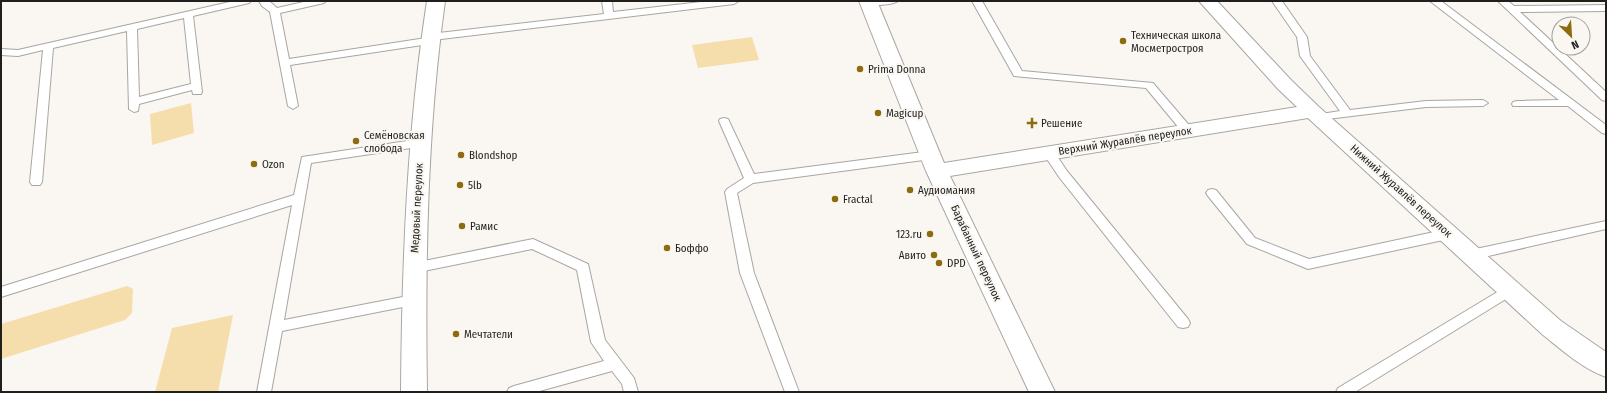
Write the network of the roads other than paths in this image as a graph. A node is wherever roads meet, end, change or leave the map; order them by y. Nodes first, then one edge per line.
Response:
1 (246, 1) edge
2 (264, 1) edge
3 (322, 1) edge
4 (436, 1) edge
5 (608, 1) edge
6 (729, 1) edge
7 (893, 1) edge
8 (977, 1) edge
9 (1208, 1) edge
10 (1277, 1) edge
11 (1435, 1) edge
12 (1503, 1) edge
13 (868, 2) edge
14 (1606, 8) edge
15 (1511, 9) junction
16 (275, 11) junction
17 (188, 14) junction
18 (609, 15) junction
19 (132, 27) junction
20 (430, 39) junction
21 (48, 46) junction
22 (1, 52) edge
23 (286, 63) junction
24 (1606, 98) edge
25 (1571, 103) junction
26 (1483, 104) dead end
27 (1517, 104) dead end
28 (293, 106) dead end
29 (1347, 113) junction
30 (1316, 114) junction
31 (724, 121) dead end
32 (1606, 130) edge
33 (1188, 131) junction
34 (420, 143) junction
35 (1050, 153) junction
36 (934, 163) junction
37 (750, 179) junction
38 (36, 182) dead end
39 (1212, 193) dead end
40 (299, 198) junction
41 (1606, 225) edge
42 (1448, 234) junction
43 (1471, 255) junction
44 (414, 268) junction
45 (1509, 290) junction
46 (1, 292) edge
47 (413, 300) junction
48 (1183, 323) dead end
49 (276, 327) junction
50 (615, 364) junction
51 (1606, 366) edge
52 (264, 392) edge
53 (414, 392) edge
54 (514, 392) edge
55 (631, 392) edge
56 (792, 392) edge
57 (1042, 392) edge
58 (1343, 392) edge

1 - 17 lane
2 - 16 lane
3 - 16 lane
4 - 20 street, Медовый переулок
5 - 18 lane
6 - 18 lane
7 - 13 lane
8 - 33 lane
9 - 30 street, Нижний Журавлёв переулок
10 - 29 lane
11 - 25 lane
12 - 15 lane
13 - 36 street, Барабанный переулок
14 - 15 lane
15 - 24 lane
16 - 23 lane
17 - 19 lane
17 - 19 lane
18 - 20 lane
19 - 21 lane
20 - 23 lane
20 - 34 street, Медовый переулок
21 - 22 lane
21 - 38 lane
23 - 28 lane
25 - 27 lane
25 - 32 lane
26 - 29 lane
29 - 30 lane
30 - 33 street, Верхний Журавлёв переулок
30 - 42 street, Нижний Журавлёв переулок
31 - 37 lane
33 - 35 street, Верхний Журавлёв переулок
34 - 40 lane
34 - 44 street, Медовый переулок
35 - 36 street, Верхний Журавлёв переулок
35 - 48 lane
36 - 37 lane
36 - 57 street, Барабанный переулок
37 - 56 lane
39 - 42 lane
40 - 46 lane
40 - 49 lane
41 - 43 lane
42 - 43 street, Нижний Журавлёв переулок
43 - 45 street, Нижний Журавлёв переулок
44 - 47 street, Медовый переулок
44 - 50 lane
45 - 51 street, Нижний Журавлёв переулок
45 - 58 lane
47 - 49 lane
47 - 53 street, Медовый переулок
49 - 52 lane
50 - 54 lane
50 - 55 lane

